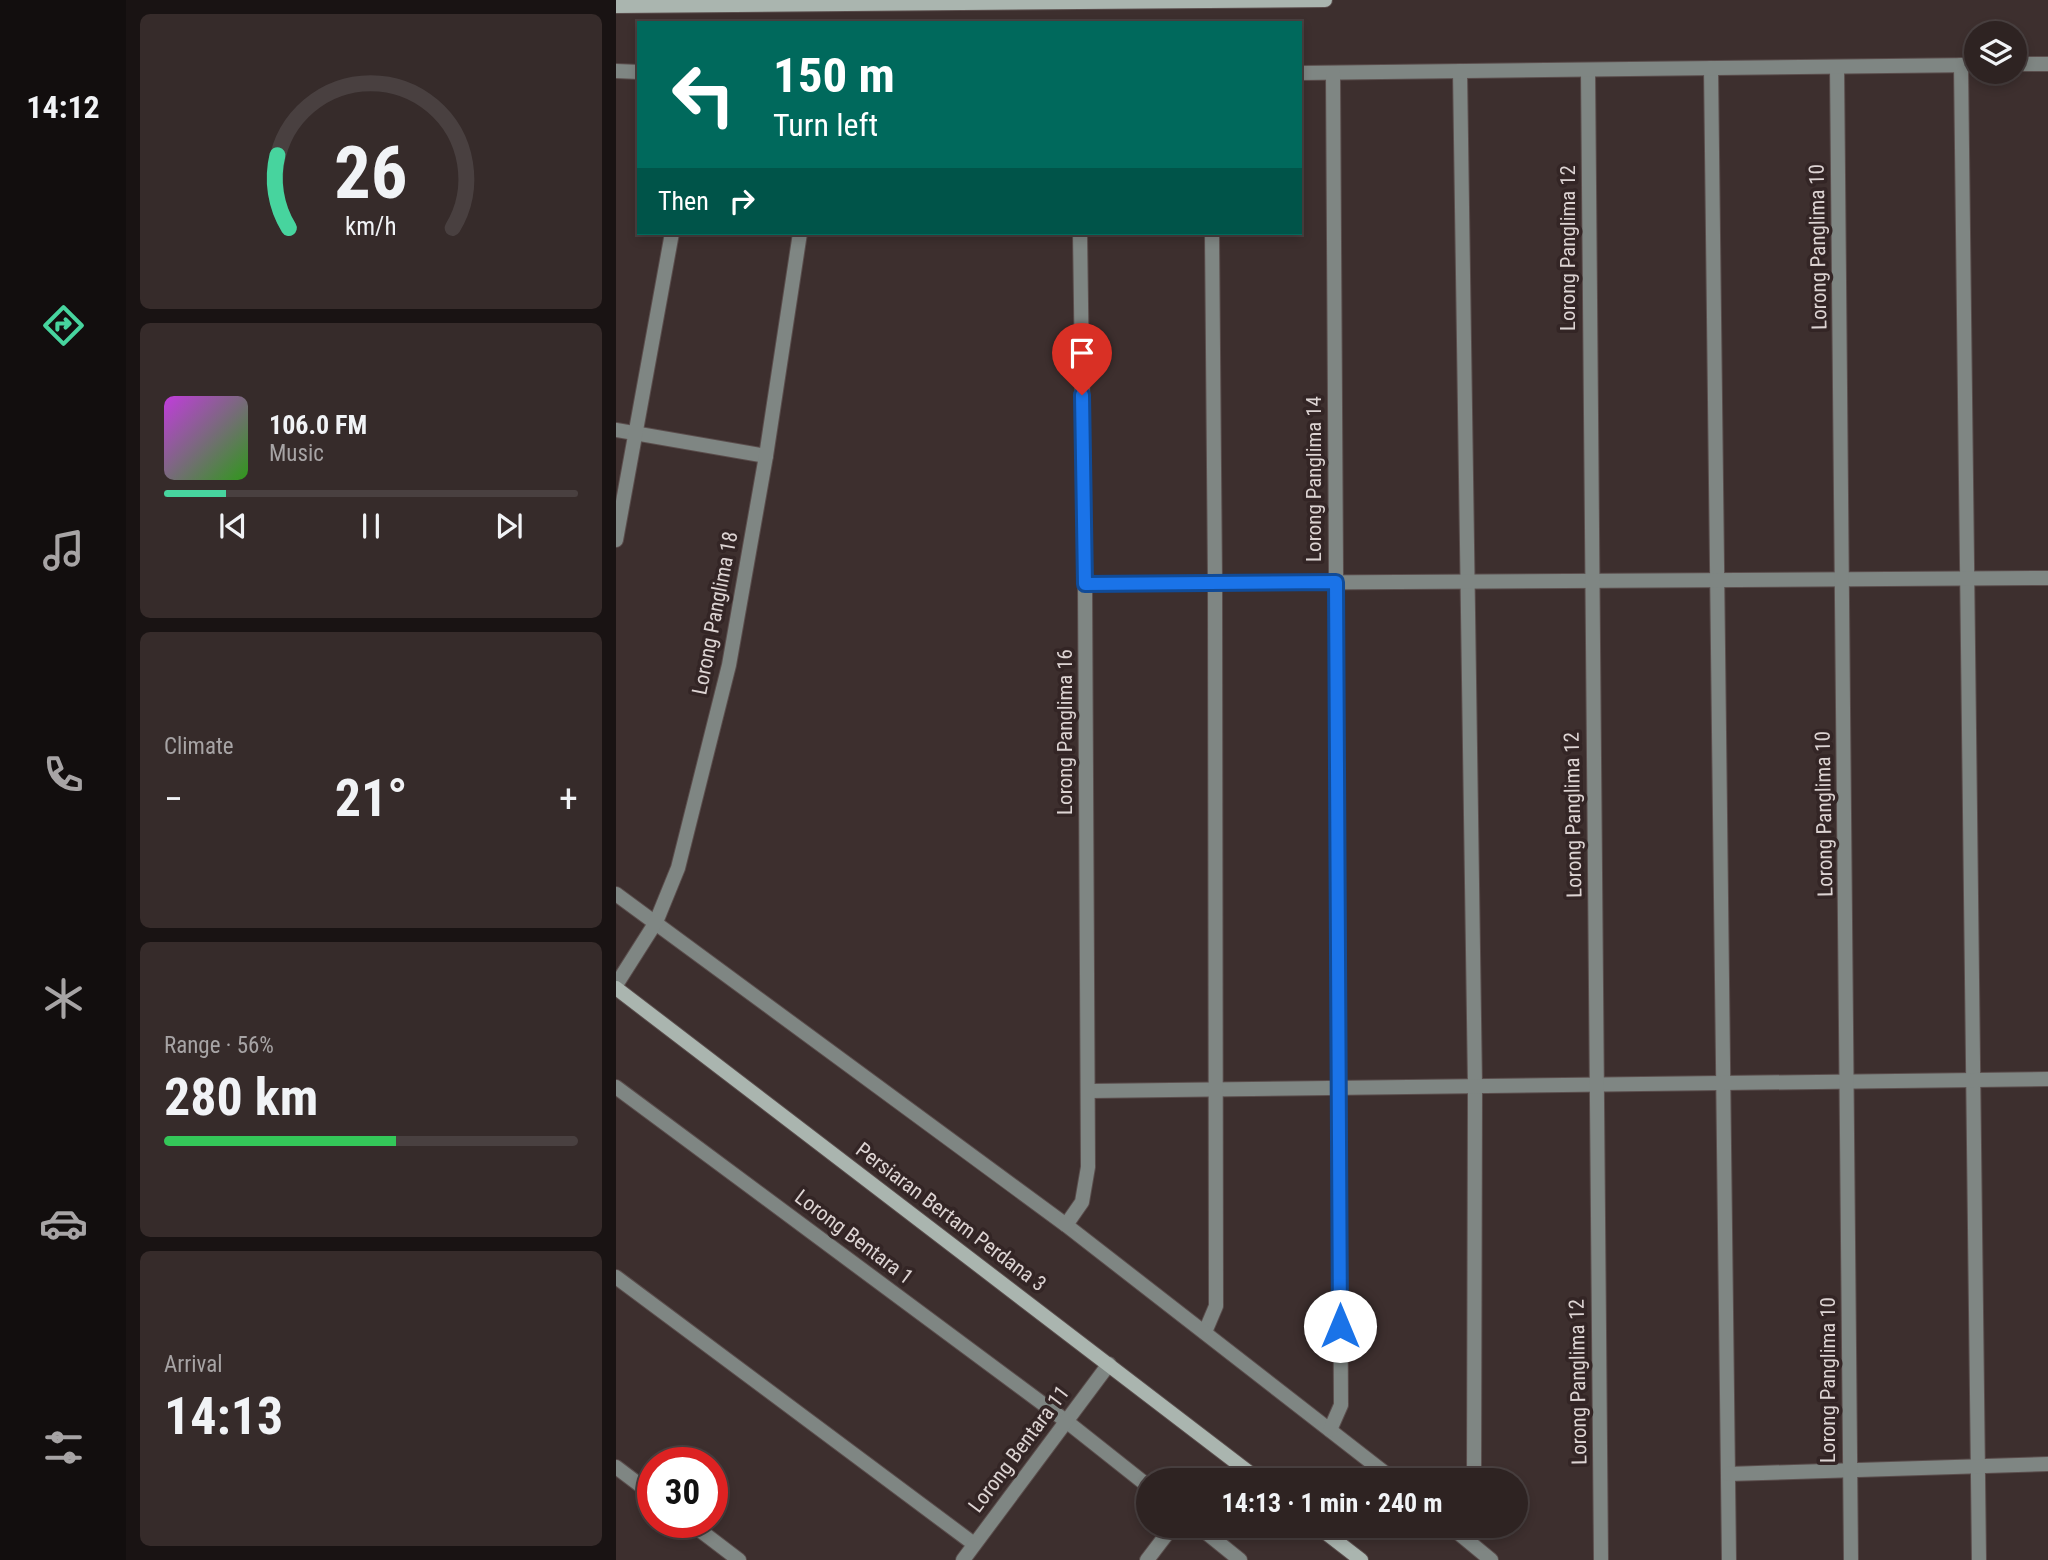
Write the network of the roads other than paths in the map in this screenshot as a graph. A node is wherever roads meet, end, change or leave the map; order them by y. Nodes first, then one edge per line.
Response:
1 (1325, 0) edge
2 (616, 6) edge
3 (2027, 64) edge
4 (2048, 64) edge
5 (1964, 65) edge
6 (1837, 67) junction
7 (1711, 68) junction
8 (1588, 70) junction
9 (616, 71) edge
10 (1460, 71) junction
11 (637, 72) edge
12 (1302, 73) edge
13 (1333, 73) junction
14 (1969, 84) edge
15 (672, 235) edge
16 (800, 235) edge
17 (1080, 235) edge
18 (1212, 235) edge
19 (616, 430) edge
20 (635, 434) junction
21 (766, 456) junction
22 (616, 540) edge
23 (2048, 578) edge
24 (1718, 579) junction
25 (1843, 579) junction
26 (1968, 579) junction
27 (1469, 581) junction
28 (1592, 581) junction
29 (1336, 582) junction
30 (1215, 583) junction
31 (1085, 584) junction
32 (616, 894) edge
33 (656, 922) junction
34 (616, 987) edge
35 (2048, 1079) edge
36 (1974, 1080) junction
37 (1848, 1082) junction
38 (1723, 1083) junction
39 (1597, 1084) junction
40 (1475, 1086) junction
41 (616, 1087) edge
42 (1339, 1087) junction
43 (1214, 1088) junction
44 (1089, 1091) junction
45 (1066, 1225) junction
46 (616, 1277) edge
47 (1205, 1332) junction
48 (1109, 1364) junction
49 (1066, 1421) junction
50 (1330, 1430) junction
51 (2048, 1464) edge
52 (616, 1467) edge
53 (1978, 1467) junction
54 (1243, 1468) edge
55 (1379, 1468) edge
56 (1474, 1468) edge
57 (1849, 1471) junction
58 (1728, 1474) junction
59 (1136, 1476) edge
60 (637, 1483) edge
61 (710, 1538) edge
62 (1163, 1538) edge
63 (1213, 1538) edge
64 (1333, 1538) edge
65 (1472, 1538) edge
66 (974, 1545) junction
67 (739, 1560) edge
68 (963, 1560) edge
69 (1147, 1560) edge
70 (1240, 1560) edge
71 (1361, 1560) edge
72 (1491, 1560) edge
73 (1601, 1560) edge
74 (1729, 1560) edge
75 (1851, 1560) edge
76 (1979, 1560) edge

1 - 2 street
3 - 4 street
5 - 6 street
6 - 7 street
6 - 25 street, Lorong Panglima 10
7 - 8 street
7 - 24 street
8 - 10 street
8 - 28 street, Lorong Panglima 12
9 - 11 street
10 - 13 street
10 - 27 street
12 - 13 street
13 - 29 street, Lorong Panglima 14
14 - 26 street
15 - 20 street
16 - 21 street, Lorong Panglima 18
17 - 31 street, Lorong Panglima 16
18 - 30 street
19 - 20 street
20 - 21 street
20 - 22 street
21 - 33 street, Lorong Panglima 18
23 - 26 street
24 - 25 street
24 - 28 street
24 - 38 street
25 - 26 street
25 - 37 street, Lorong Panglima 10
26 - 36 street
27 - 28 street
27 - 29 street
27 - 40 street
28 - 39 street, Lorong Panglima 12
29 - 30 street
29 - 42 street, Lorong Panglima 14
30 - 31 street
30 - 43 street
31 - 44 street, Lorong Panglima 16
32 - 33 street
33 - 34 street, Lorong Panglima 18
33 - 45 street
34 - 48 street, Persiaran Bertam Perdana 3
35 - 36 street
36 - 37 street
36 - 53 street
37 - 38 street
37 - 57 street, Lorong Panglima 10
38 - 39 street
38 - 58 street
39 - 40 street
39 - 73 street, Lorong Panglima 12
40 - 42 street
40 - 56 street
41 - 49 street, Lorong Bentara 1
42 - 43 street
42 - 50 street, Lorong Panglima 14
43 - 44 street
43 - 47 street
44 - 45 street, Lorong Panglima 16
45 - 47 street
46 - 66 street
47 - 50 street
48 - 49 street, Lorong Bentara 11
48 - 54 street, Persiaran Bertam Perdana 3
49 - 59 street, Lorong Bentara 1
49 - 66 street, Lorong Bentara 11
50 - 55 street
51 - 53 street
52 - 60 street
53 - 57 street
53 - 76 street
57 - 58 street
57 - 75 street, Lorong Panglima 10
58 - 74 street
61 - 67 street
62 - 69 street
63 - 70 street
64 - 71 street
65 - 72 street
66 - 68 street, Lorong Bentara 11

